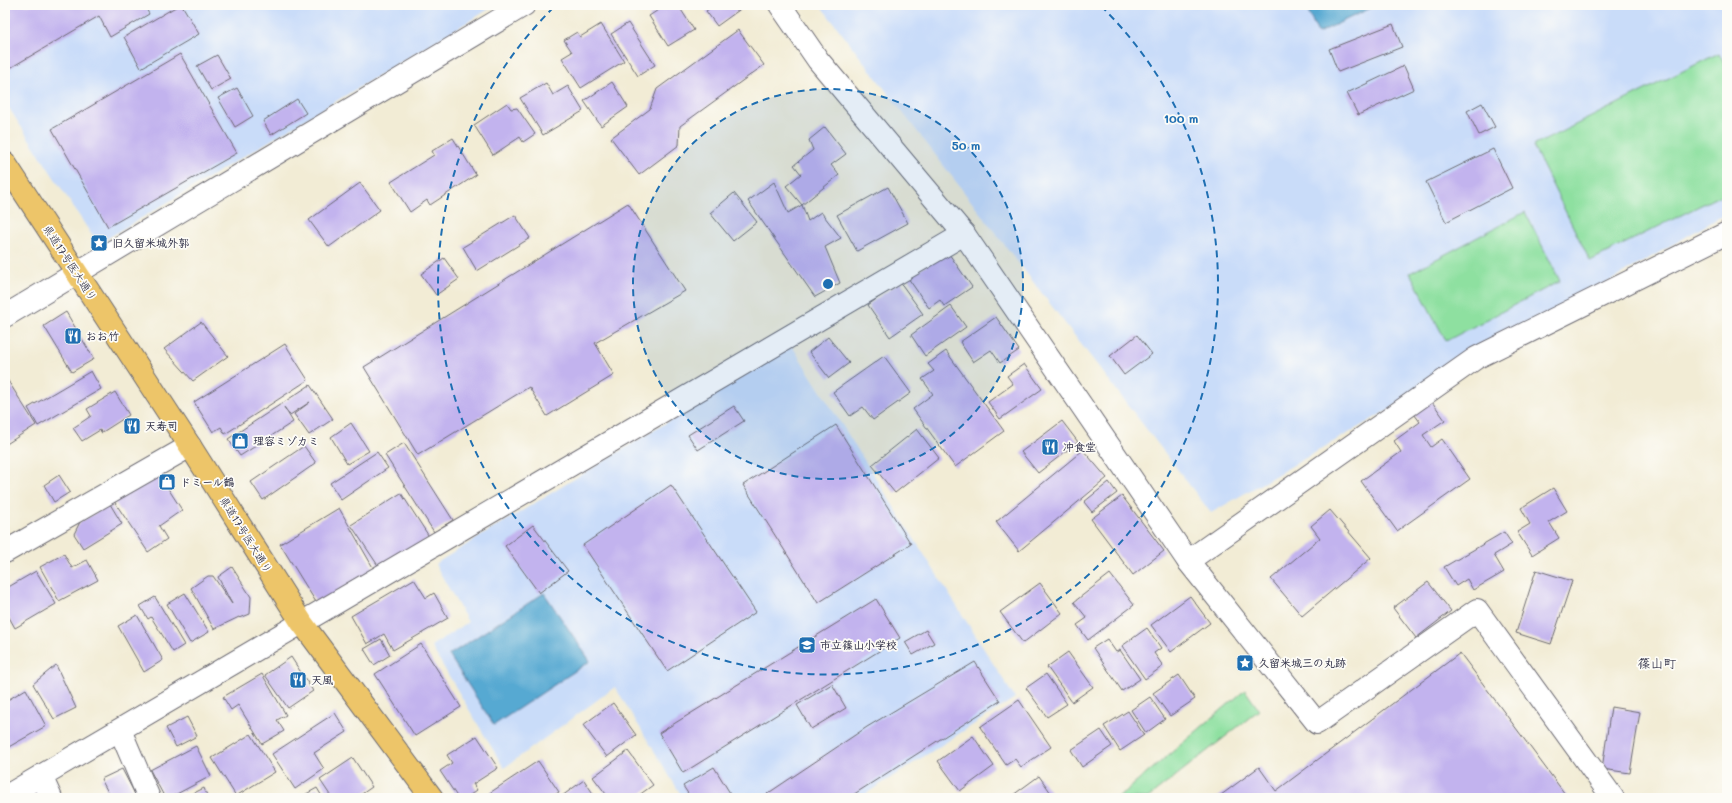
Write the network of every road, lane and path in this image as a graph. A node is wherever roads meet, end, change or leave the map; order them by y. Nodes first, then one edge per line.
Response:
1 (524, 5) edge
2 (780, 5) edge
3 (5, 163) edge
4 (964, 234) junction
5 (1727, 234) edge
6 (77, 274) junction
7 (5, 316) edge
8 (190, 446) junction
9 (5, 552) edge
10 (1188, 561) junction
11 (302, 623) junction
12 (120, 730) junction
13 (41, 776) junction
14 (5, 797) edge
15 (51, 798) edge
16 (149, 798) edge
17 (432, 798) edge
18 (1613, 798) edge

1 - 6 street
2 - 4 street
3 - 6 main road, 県道17号医大通り
4 - 10 street
4 - 11 street
5 - 10 street
6 - 7 street
6 - 8 main road, 県道17号医大通り
8 - 9 street
8 - 11 main road, 県道17号医大通り
10 - 18 street
11 - 12 street
11 - 17 main road, 県道17号医大通り
12 - 13 street
12 - 16 street
13 - 14 street
13 - 15 street

